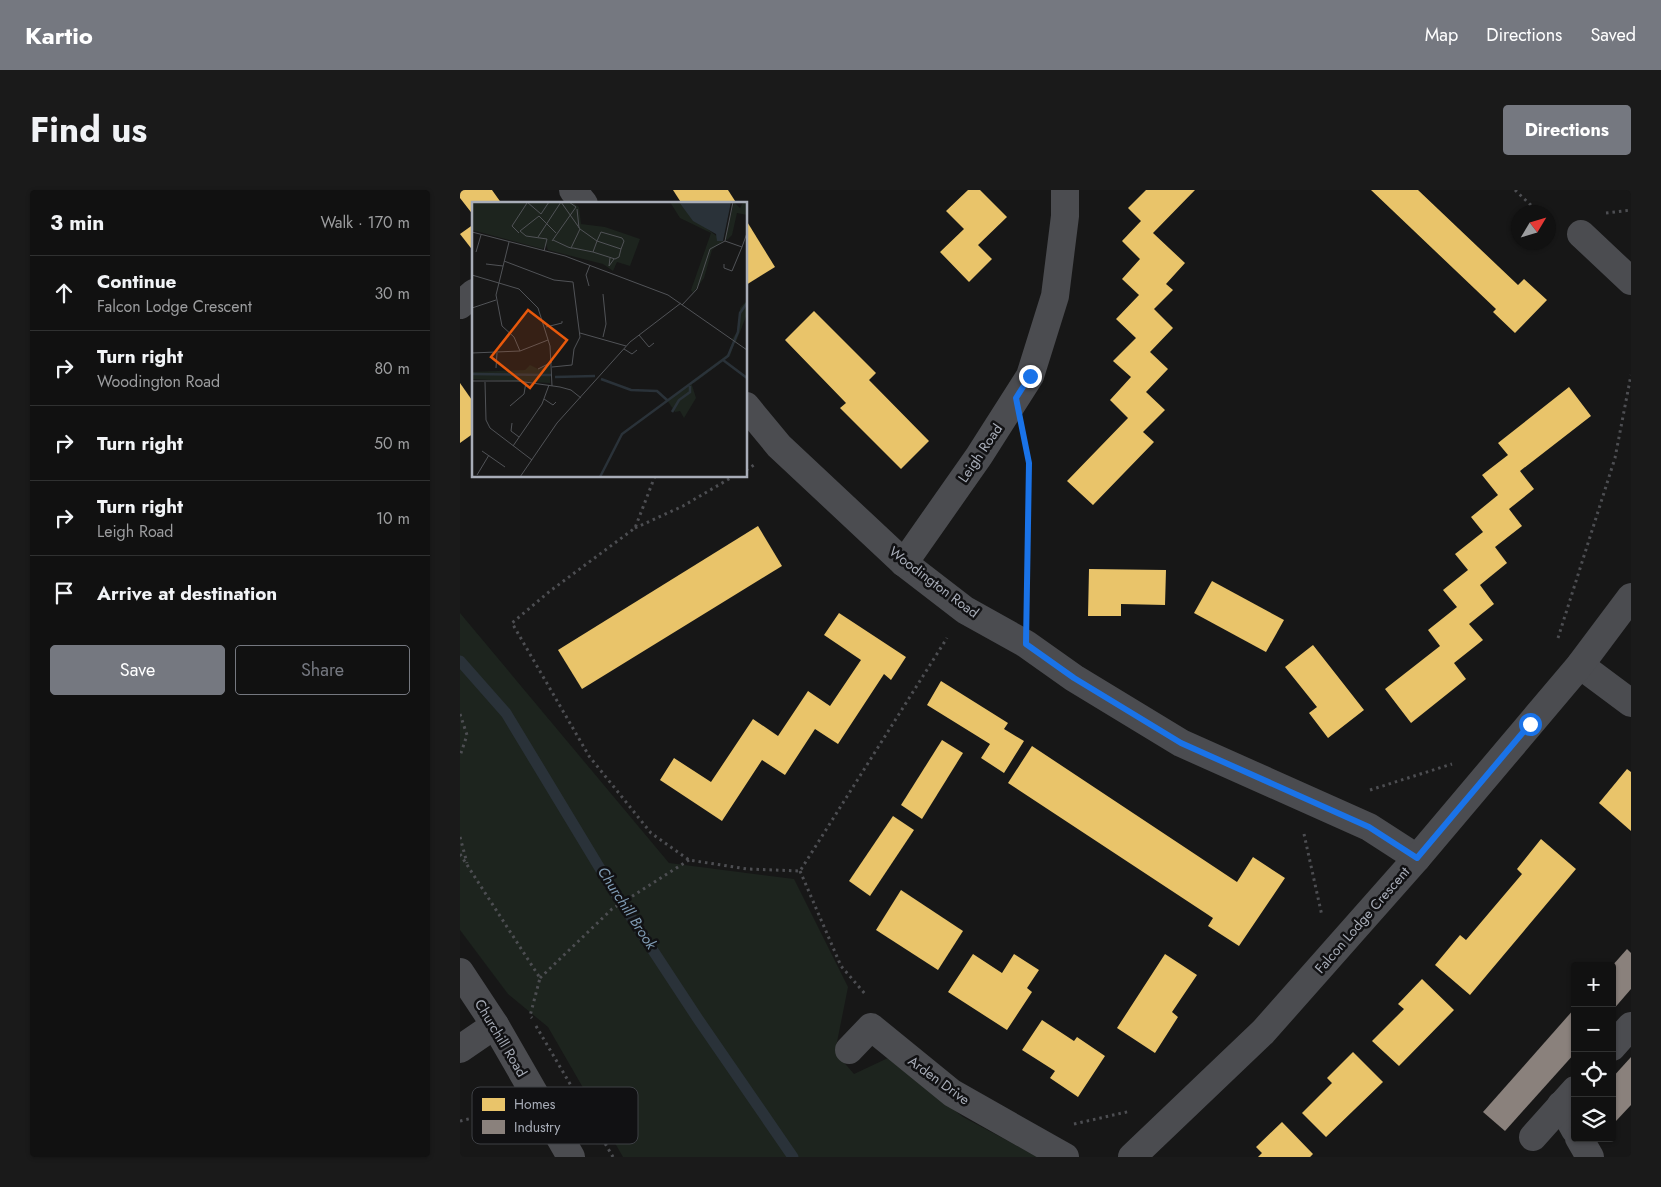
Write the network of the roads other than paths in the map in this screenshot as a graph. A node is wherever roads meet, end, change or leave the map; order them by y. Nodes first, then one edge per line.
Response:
1 (573, 190) edge
2 (1064, 190) edge
3 (582, 202) edge
4 (1581, 234) dead end
5 (1631, 281) edge
6 (472, 295) edge
7 (460, 305) edge
8 (748, 408) edge
9 (904, 562) junction
10 (1631, 597) edge
11 (1580, 665) junction
12 (1631, 703) edge
13 (1417, 858) junction
14 (460, 972) edge
15 (495, 1025) junction
16 (1631, 1026) edge
17 (1616, 1043) edge
18 (460, 1049) edge
19 (850, 1050) dead end
20 (530, 1087) edge
21 (1568, 1098) edge
22 (1571, 1112) edge
23 (1533, 1137) dead end
24 (1581, 1142) edge
25 (563, 1144) edge
26 (570, 1157) edge
27 (1065, 1157) edge
28 (1132, 1157) edge
29 (1590, 1157) edge

1 - 3 street
2 - 9 street, Leigh Road
4 - 5 street
6 - 7 street
8 - 9 street, Woodington Road
9 - 13 street, Woodington Road
10 - 11 street, Falcon Lodge Crescent
11 - 12 street
11 - 13 street, Falcon Lodge Crescent
13 - 28 street, Falcon Lodge Crescent
14 - 15 street, Churchill Road
15 - 18 street
15 - 20 street, Churchill Road
16 - 17 street
19 - 27 street, Arden Drive
21 - 22 street
21 - 23 street
24 - 29 street
25 - 26 street, Churchill Road

